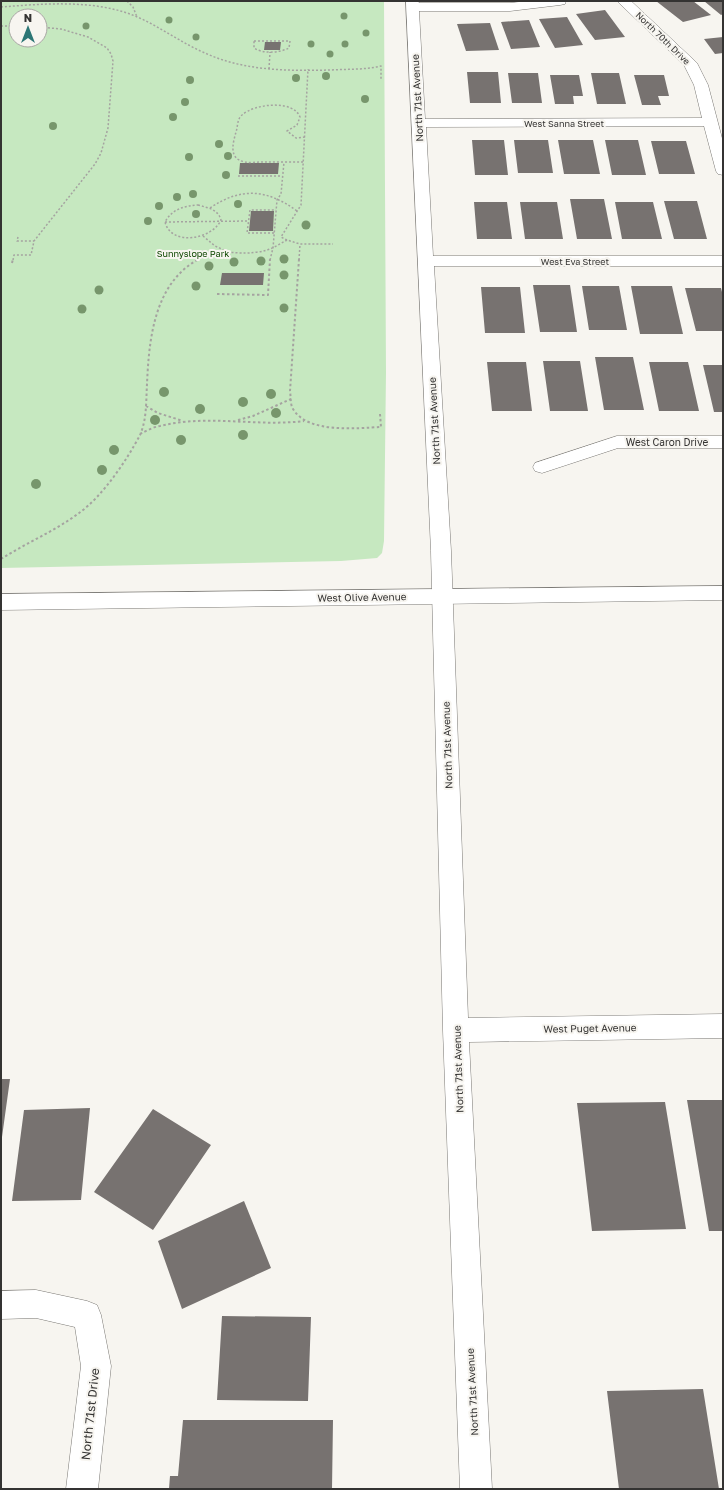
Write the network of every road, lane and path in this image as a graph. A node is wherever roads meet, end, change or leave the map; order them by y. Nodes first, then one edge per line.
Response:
1 (127, 1) edge
2 (560, 1) edge
3 (623, 1) edge
4 (412, 4) edge
5 (1, 7) edge
6 (137, 17) junction
7 (48, 28) edge
8 (270, 52) junction
9 (269, 69) junction
10 (308, 70) junction
11 (380, 79) dead end
12 (300, 117) junction
13 (306, 117) junction
14 (710, 122) junction
15 (418, 123) junction
16 (305, 137) junction
17 (284, 162) junction
18 (303, 162) junction
19 (723, 171) edge
20 (238, 176) dead end
21 (282, 176) junction
22 (278, 198) junction
23 (210, 208) junction
24 (276, 210) junction
25 (297, 211) junction
26 (222, 221) junction
27 (248, 221) junction
28 (165, 222) junction
29 (274, 233) junction
30 (203, 236) junction
31 (18, 237) dead end
32 (288, 240) junction
33 (34, 241) junction
34 (300, 244) junction
35 (333, 244) dead end
36 (273, 248) junction
37 (226, 251) junction
38 (426, 261) junction
39 (723, 261) edge
40 (12, 263) dead end
41 (217, 294) dead end
42 (291, 399) junction
43 (146, 406) junction
44 (380, 414) dead end
45 (235, 421) junction
46 (304, 421) junction
47 (185, 422) junction
48 (140, 435) junction
49 (723, 442) edge
50 (542, 467) dead end
51 (1, 559) edge
52 (723, 593) edge
53 (442, 596) junction
54 (1, 602) edge
55 (723, 1026) edge
56 (456, 1030) junction
57 (1, 1305) edge
58 (82, 1489) edge
59 (476, 1489) edge

1 - 6 path
2 - 4 street
3 - 14 street, North 70th Drive
4 - 15 street, North 71st Avenue
5 - 6 path
6 - 9 path
7 - 33 path
8 - 8 path
8 - 9 path
9 - 10 path
10 - 11 path
10 - 13 path
12 - 13 path
12 - 16 path
12 - 17 path
13 - 16 path
14 - 15 street, West Sanna Street
14 - 19 street, North 70th Drive
15 - 38 street, North 71st Avenue
16 - 18 path
17 - 18 path
17 - 21 path
18 - 25 path
20 - 21 path
21 - 22 path
22 - 23 path
22 - 24 path
22 - 25 path
23 - 26 path
23 - 28 path
24 - 27 path
24 - 29 path
25 - 32 path
26 - 27 path
26 - 28 path
26 - 30 path
27 - 29 path
28 - 30 path
29 - 36 path
30 - 37 path
31 - 33 path
32 - 34 path
32 - 36 path
33 - 40 path
34 - 35 path
34 - 42 path
36 - 37 path
36 - 41 path
37 - 43 path
38 - 39 street, West Eva Street
38 - 53 street, North 71st Avenue
42 - 45 path
42 - 46 path
43 - 47 path
43 - 48 path
44 - 46 path
45 - 46 path
45 - 47 path
47 - 48 path
48 - 51 path
49 - 50 street, West Caron Drive
52 - 53 street, West Olive Avenue
53 - 54 street, West Olive Avenue
53 - 56 street, North 71st Avenue
55 - 56 street, West Puget Avenue
56 - 59 street, North 71st Avenue
57 - 58 street, North 71st Drive

